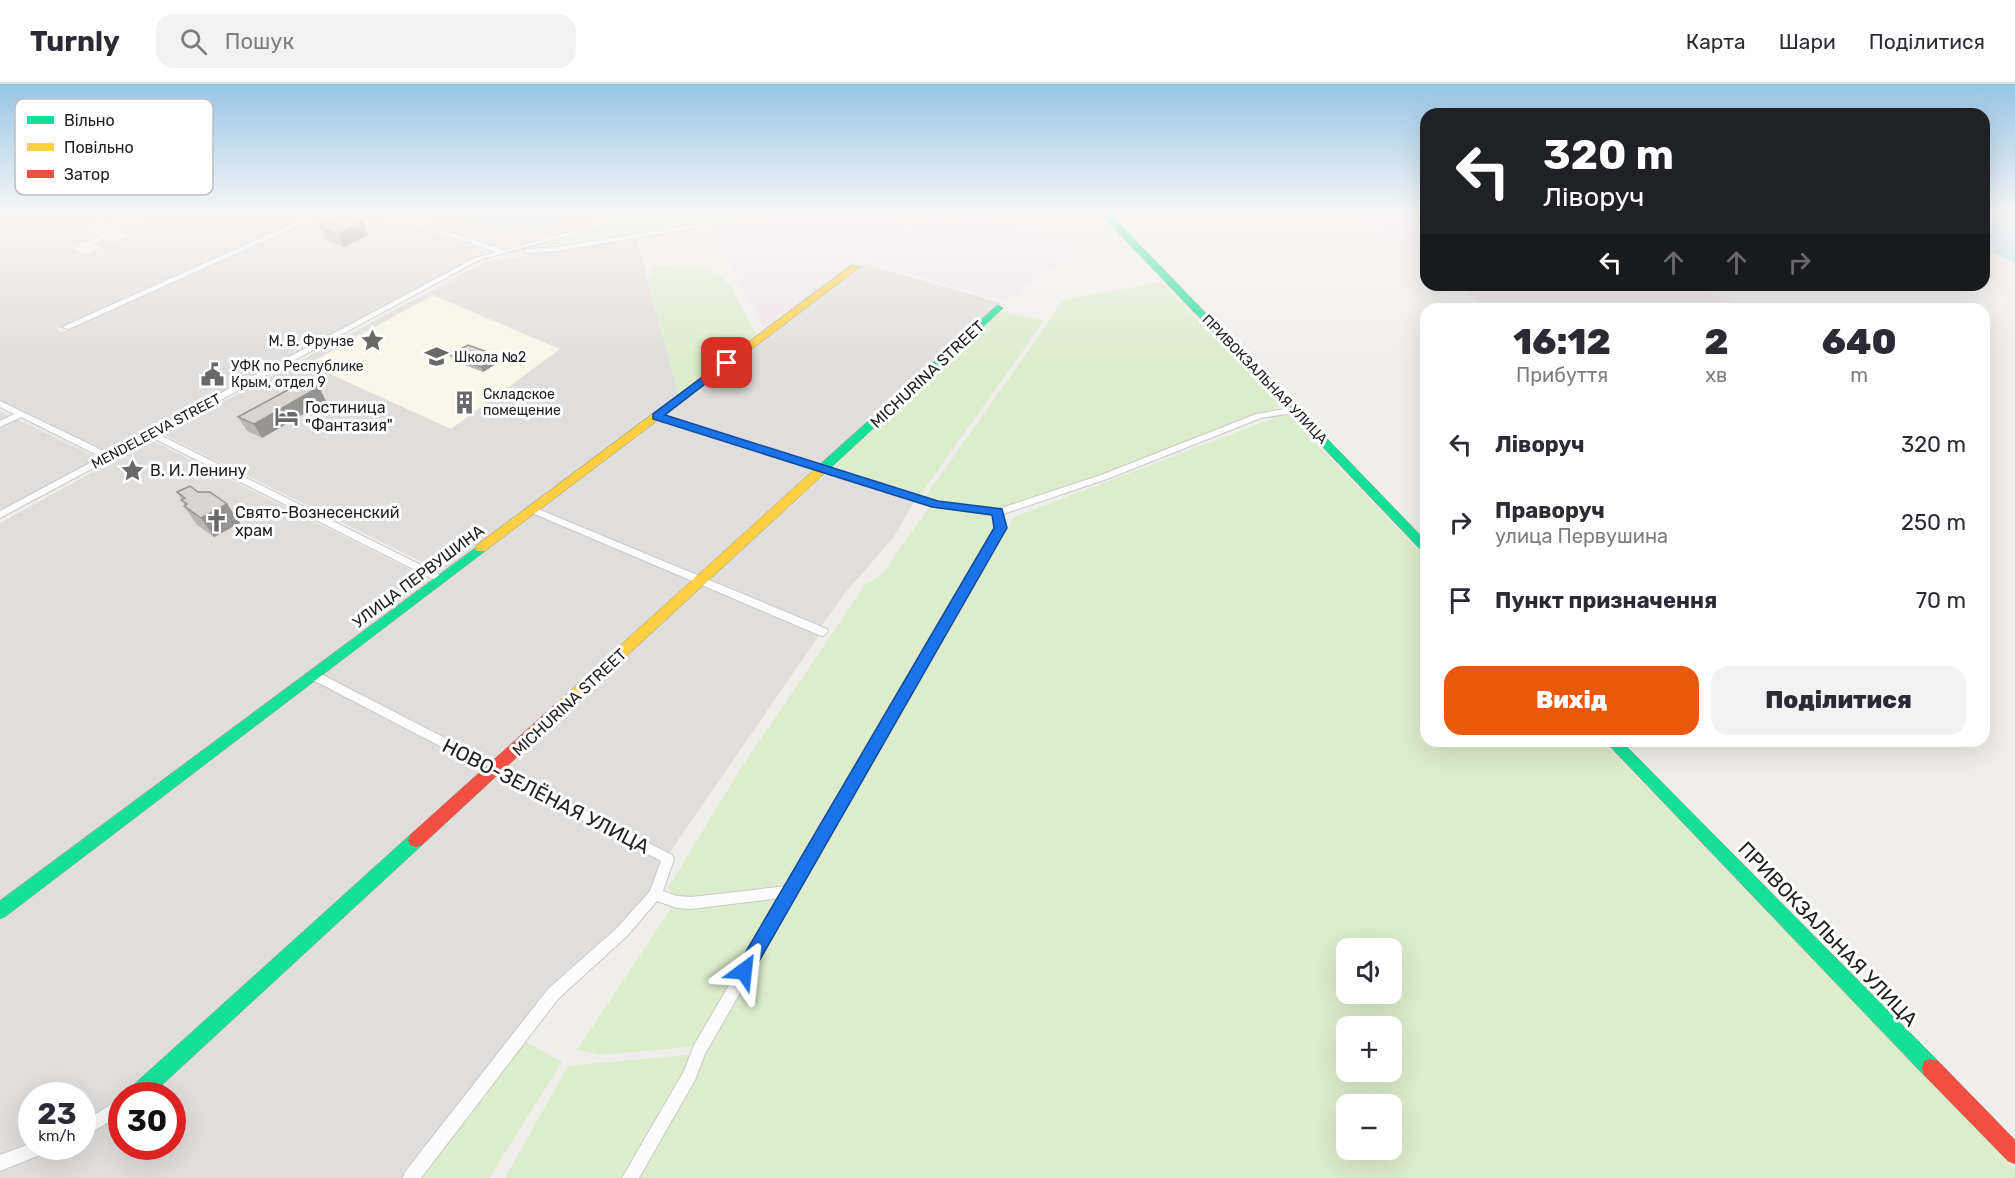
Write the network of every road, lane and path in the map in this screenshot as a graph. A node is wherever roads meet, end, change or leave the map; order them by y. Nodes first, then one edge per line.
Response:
1 (210, 263) edge
2 (469, 263) edge
3 (1153, 263) edge
4 (855, 267) dead end
5 (998, 308) dead end
6 (66, 327) dead end
7 (0, 404) edge
8 (1297, 410) junction
9 (21, 414) junction
10 (657, 416) junction
11 (0, 424) edge
12 (151, 434) junction
13 (108, 457) junction
14 (826, 468) junction
15 (533, 510) junction
16 (998, 512) junction
17 (0, 515) edge
18 (1420, 542) edge
19 (441, 579) junction
20 (701, 580) junction
21 (824, 632) dead end
22 (313, 675) junction
23 (1618, 747) edge
24 (494, 771) junction
25 (790, 891) junction
26 (655, 894) junction
27 (0, 911) edge
28 (151, 1082) edge
29 (2015, 1154) edge
30 (18, 1156) edge
31 (0, 1163) edge
32 (411, 1178) edge
33 (630, 1178) edge

1 - 6 street
2 - 12 street, MENDELEEVA STREET
3 - 8 street, ПРИВОКЗАЛЬНАЯ УЛИЦА
4 - 10 street, УЛИЦА ПЕРВУШИНА
5 - 14 street, MICHURINA STREET
7 - 9 street
8 - 16 street
8 - 18 street, ПРИВОКЗАЛЬНАЯ УЛИЦА
9 - 11 street
9 - 13 street
10 - 14 street
10 - 15 street, УЛИЦА ПЕРВУШИНА
12 - 13 street, MENDELEEVA STREET
12 - 19 street
13 - 17 street, MENDELEEVA STREET
14 - 16 street
14 - 20 street, MICHURINA STREET
15 - 19 street, УЛИЦА ПЕРВУШИНА
15 - 20 street
16 - 25 street
19 - 22 street, УЛИЦА ПЕРВУШИНА
20 - 21 street
20 - 24 street, MICHURINA STREET
22 - 24 street, НОВО-ЗЕЛЁНАЯ УЛИЦА
22 - 27 street, УЛИЦА ПЕРВУШИНА
23 - 29 street, ПРИВОКЗАЛЬНАЯ УЛИЦА
24 - 26 street, НОВО-ЗЕЛЁНАЯ УЛИЦА
24 - 28 street, MICHURINA STREET
25 - 26 street
25 - 33 street
26 - 32 street, НОВО-ЗЕЛЁНАЯ УЛИЦА
30 - 31 street

